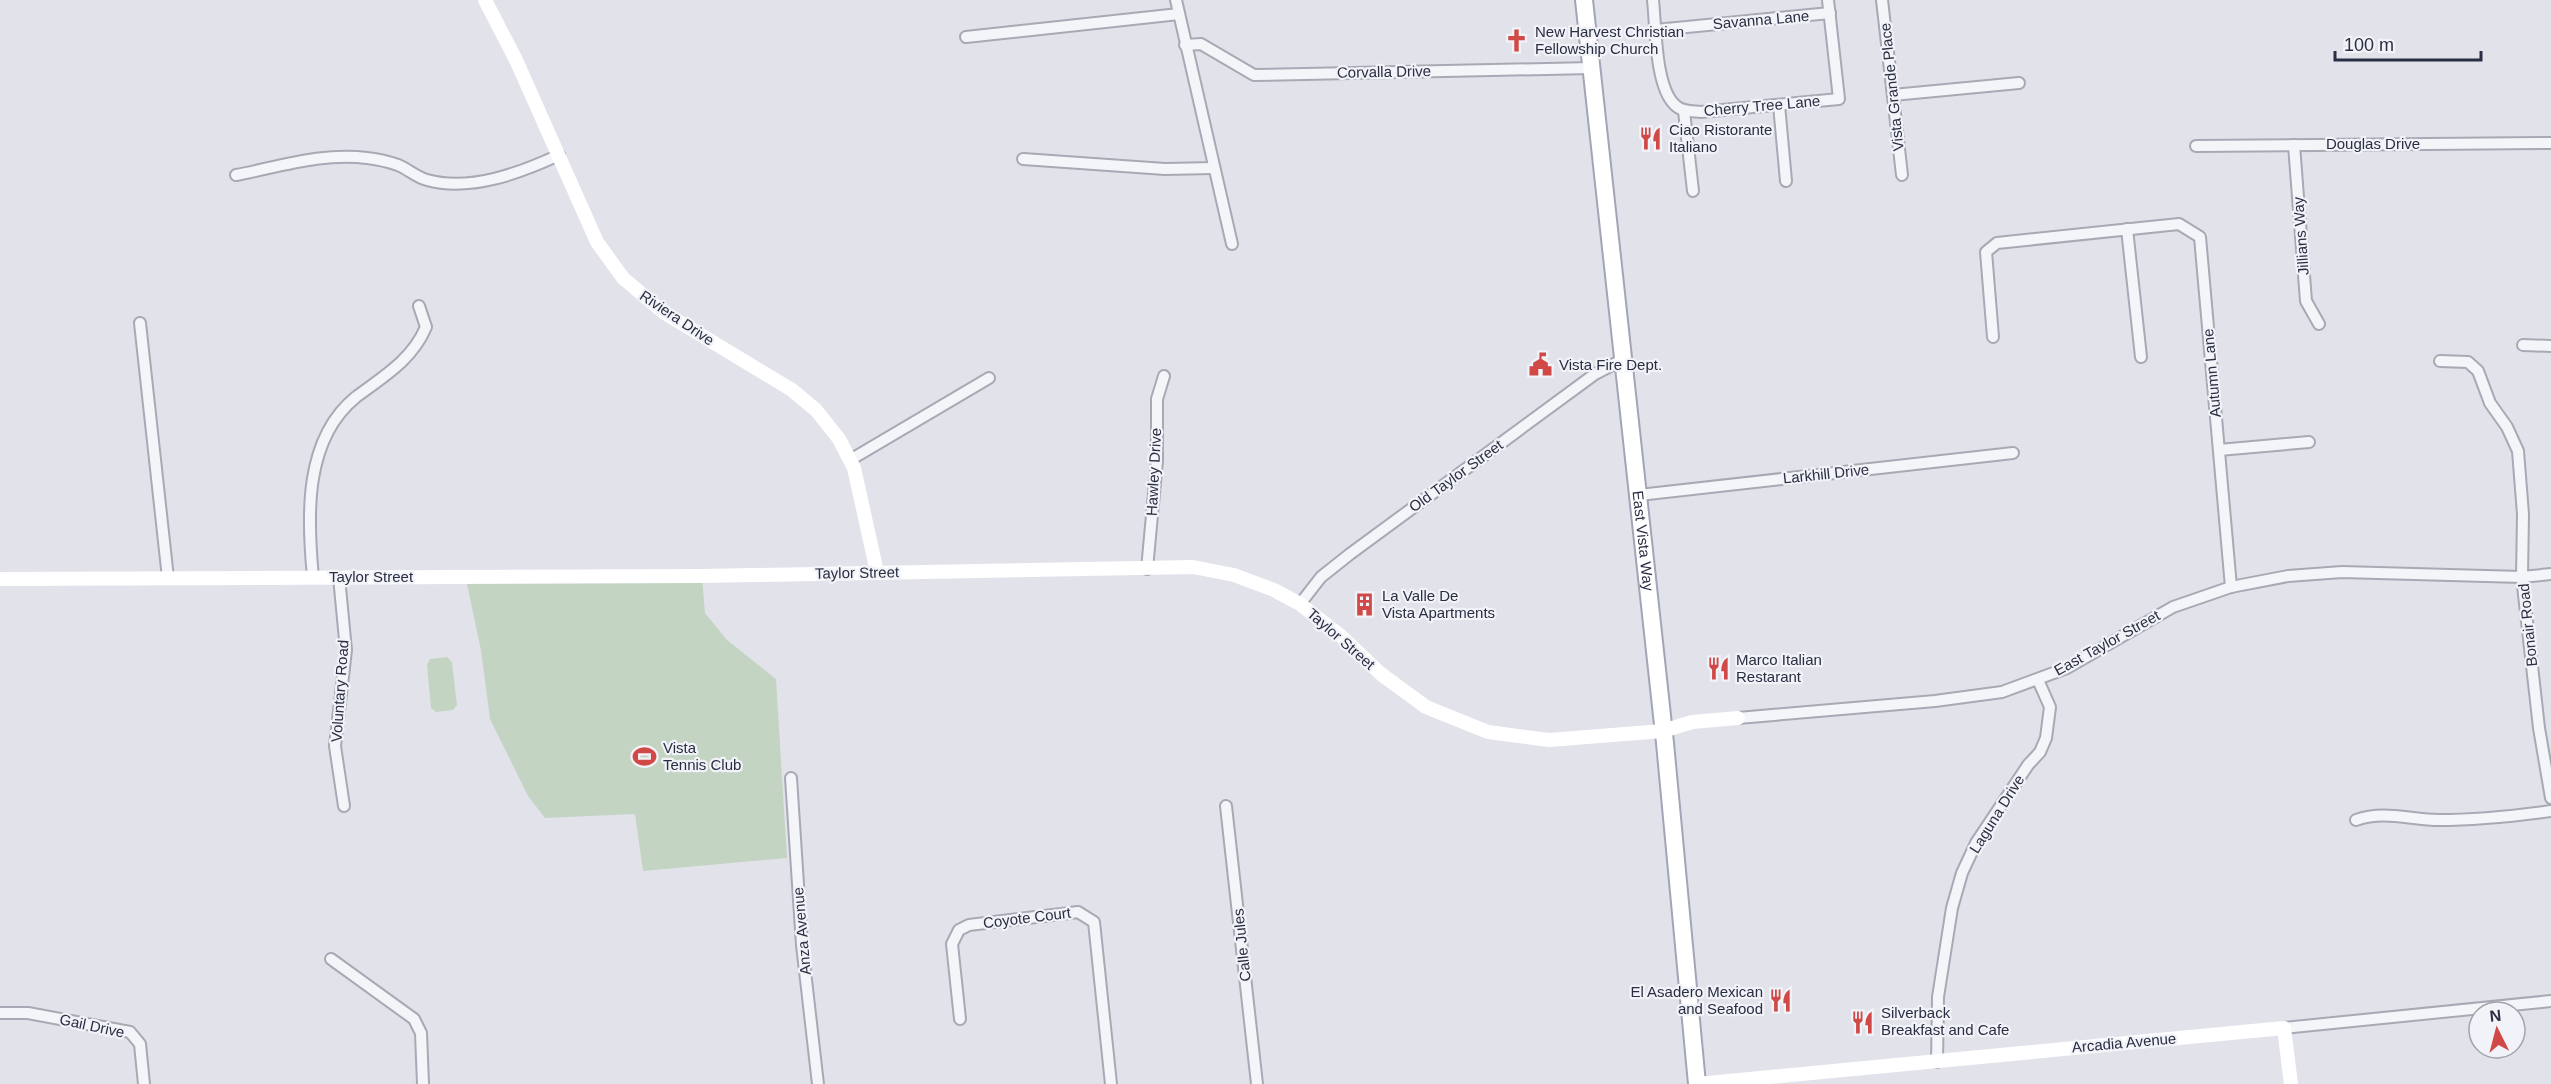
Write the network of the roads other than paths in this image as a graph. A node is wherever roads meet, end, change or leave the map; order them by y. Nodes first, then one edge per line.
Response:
1 (484, 0) edge
2 (1176, 0) edge
3 (1584, 0) edge
4 (1653, 0) edge
5 (1828, 0) edge
6 (1882, 0) edge
7 (1830, 13) junction
8 (1179, 14) junction
9 (1656, 30) junction
10 (966, 37) dead end
11 (1185, 45) junction
12 (1592, 68) junction
13 (2019, 83) dead end
14 (1893, 95) junction
15 (1779, 105) junction
16 (1684, 111) junction
17 (2551, 143) edge
18 (2294, 145) junction
19 (2196, 146) dead end
20 (559, 155) junction
21 (1023, 159) dead end
22 (1214, 168) junction
23 (236, 175) dead end
24 (1902, 175) dead end
25 (1786, 181) dead end
26 (1694, 191) dead end
27 (2127, 229) junction
28 (1232, 244) dead end
29 (419, 306) dead end
30 (140, 323) dead end
31 (2319, 324) dead end
32 (1993, 337) dead end
33 (2523, 345) dead end
34 (2551, 346) edge
35 (2141, 357) dead end
36 (1622, 360) junction
37 (2440, 361) dead end
38 (1164, 376) dead end
39 (989, 378) dead end
40 (2309, 442) dead end
41 (2219, 450) junction
42 (2013, 453) dead end
43 (850, 460) junction
44 (1639, 495) junction
45 (1147, 569) junction
46 (877, 572) junction
47 (2551, 574) edge
48 (313, 577) junction
49 (339, 577) junction
50 (2522, 577) junction
51 (168, 578) junction
52 (0, 579) edge
53 (2231, 587) junction
54 (1300, 604) junction
55 (2038, 680) junction
56 (1738, 718) joint
57 (1663, 731) junction
58 (790, 778) dead end
59 (2551, 798) edge
60 (344, 806) dead end
61 (1226, 806) dead end
62 (2551, 811) edge
63 (2356, 820) dead end
64 (331, 959) dead end
65 (2551, 1001) edge
66 (0, 1013) edge
67 (960, 1019) dead end
68 (2284, 1028) junction
69 (1938, 1062) junction
70 (144, 1084) edge
71 (423, 1084) edge
72 (818, 1084) edge
73 (1111, 1084) edge
74 (1257, 1084) edge
75 (1697, 1084) edge
76 (2291, 1084) edge

1 - 20 main road, Riviera Drive
2 - 8 street
3 - 12 main road, East Vista Way
4 - 9 street
5 - 7 street
6 - 14 street, Vista Grande Place
7 - 9 street, Savanna Lane
7 - 15 street, Cherry Tree Lane
8 - 10 street
8 - 11 street
9 - 16 street
11 - 12 street, Corvalla Drive
11 - 22 street
12 - 36 main road, East Vista Way
13 - 14 street
14 - 24 street, Vista Grande Place
15 - 16 street, Cherry Tree Lane
15 - 25 street
16 - 26 street
17 - 18 street, Douglas Drive
18 - 19 street, Douglas Drive
18 - 31 street, Jillians Way
20 - 23 street
20 - 43 main road, Riviera Drive
21 - 22 street
22 - 28 street
27 - 32 street, Autumn Lane
27 - 35 street
27 - 41 street, Autumn Lane
29 - 48 street
30 - 51 street
33 - 34 street
36 - 44 main road, East Vista Way
36 - 54 street, Old Taylor Street
37 - 50 street, Bonair Road
38 - 45 street, Hawley Drive
39 - 43 street
40 - 41 street
41 - 53 street, Autumn Lane
42 - 44 street, Larkhill Drive
43 - 46 main road, Riviera Drive
44 - 57 main road, East Vista Way
45 - 46 main road, Taylor Street
45 - 54 main road, Taylor Street
46 - 49 main road, Taylor Street
47 - 50 street, East Taylor Street
48 - 49 main road, Taylor Street
48 - 51 main road, Taylor Street
49 - 60 street, Voluntary Road
50 - 53 street, East Taylor Street
50 - 59 street, Bonair Road
51 - 52 main road, Taylor Street
53 - 55 street, East Taylor Street
54 - 57 main road, Taylor Street
55 - 56 street, East Taylor Street
55 - 69 street, Laguna Drive
56 - 57 main road, East Taylor Street
57 - 75 main road, East Vista Way
58 - 72 street, Anza Avenue
61 - 74 street, Calle Jules
62 - 63 street
64 - 71 street
65 - 68 street, Arcadia Avenue
66 - 70 street, Gail Drive
67 - 73 street, Coyote Court
68 - 69 main road, Arcadia Avenue
68 - 76 main road
69 - 75 main road, Arcadia Avenue

